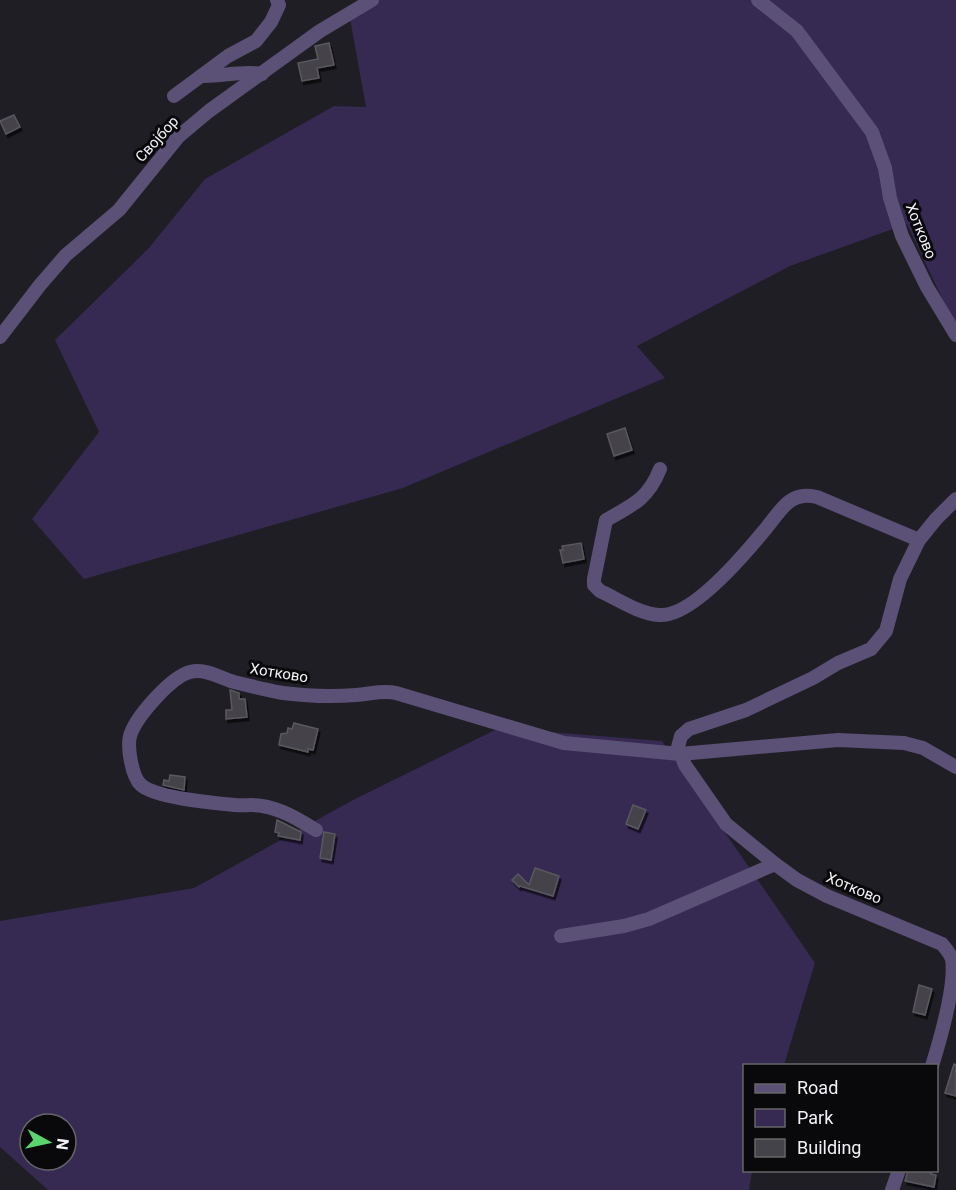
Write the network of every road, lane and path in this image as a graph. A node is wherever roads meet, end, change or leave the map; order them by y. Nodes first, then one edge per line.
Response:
1 (277, 0) edge
2 (372, 0) edge
3 (758, 0) edge
4 (262, 74) junction
5 (201, 76) junction
6 (174, 96) dead end
7 (956, 335) edge
8 (0, 337) edge
9 (660, 470) dead end
10 (956, 499) edge
11 (919, 540) junction
12 (680, 754) junction
13 (956, 766) edge
14 (316, 830) dead end
15 (775, 864) junction
16 (561, 936) dead end
17 (932, 1064) edge
18 (898, 1172) edge
19 (892, 1190) edge

1 - 5 street
2 - 4 street, Својбор
3 - 7 street, Хотково
4 - 5 street
4 - 8 street, Својбор
5 - 6 street
9 - 11 street
10 - 11 street
11 - 12 street
12 - 13 street, Хотково
12 - 14 street, Хотково
12 - 15 street, Хотково
15 - 16 street
15 - 17 street, Хотково
18 - 19 street

